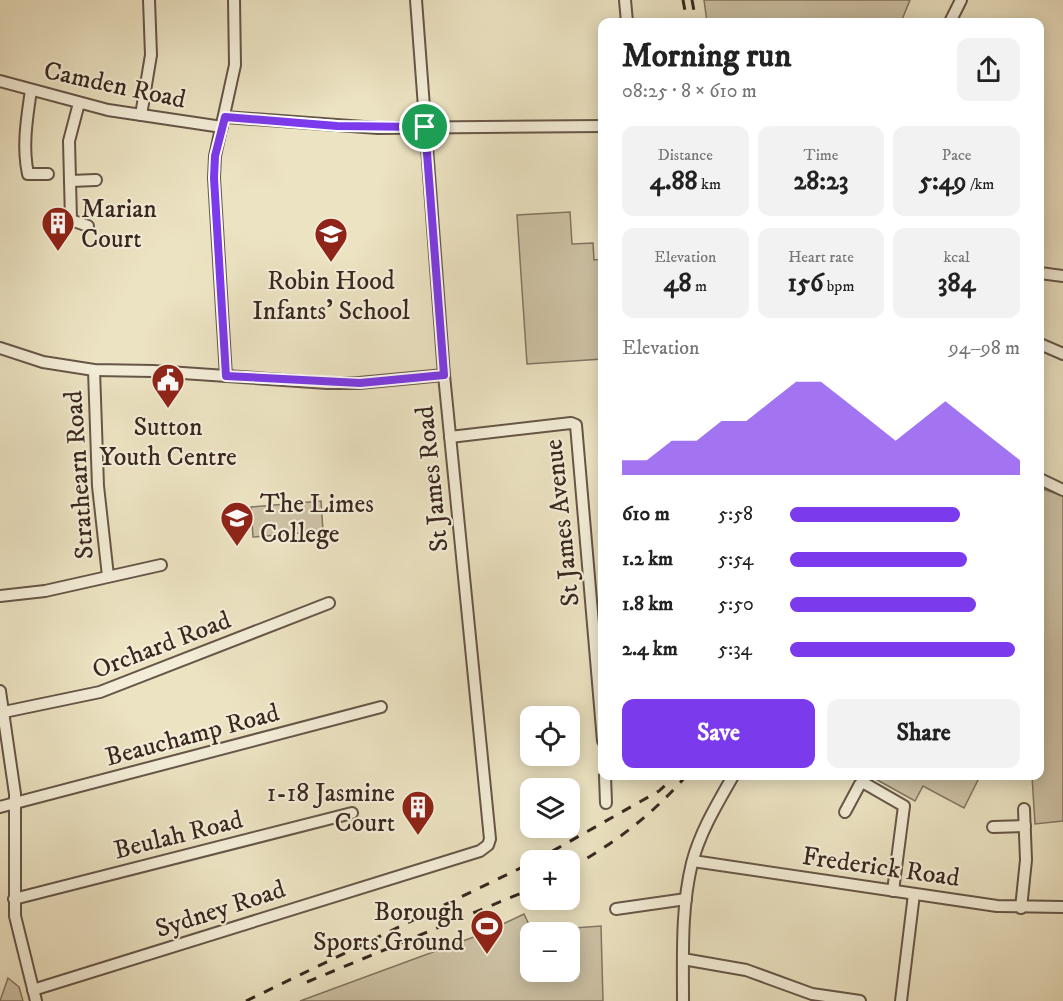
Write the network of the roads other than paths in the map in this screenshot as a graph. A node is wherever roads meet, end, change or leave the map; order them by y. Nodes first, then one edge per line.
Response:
1 (149, 0) edge
2 (234, 0) edge
3 (416, 0) edge
4 (625, 0) edge
5 (961, 0) edge
6 (627, 18) edge
7 (952, 18) edge
8 (4, 82) edge
9 (31, 90) junction
10 (79, 103) junction
11 (141, 115) junction
12 (223, 122) junction
13 (598, 126) edge
14 (425, 127) junction
15 (48, 174) dead end
16 (96, 180) dead end
17 (70, 181) junction
18 (88, 226) dead end
19 (1044, 274) edge
20 (1063, 276) edge
21 (1044, 346) edge
22 (0, 348) edge
23 (1063, 354) edge
24 (94, 370) junction
25 (444, 375) junction
26 (226, 376) junction
27 (450, 437) junction
28 (1044, 481) edge
29 (1063, 490) edge
30 (161, 565) dead end
31 (108, 576) junction
32 (0, 596) edge
33 (329, 603) dead end
34 (598, 682) edge
35 (0, 691) edge
36 (381, 707) dead end
37 (4, 712) junction
38 (605, 780) edge
39 (731, 780) edge
40 (606, 803) dead end
41 (15, 804) junction
42 (0, 807) edge
43 (1024, 809) dead end
44 (845, 812) dead end
45 (352, 813) dead end
46 (1025, 826) junction
47 (993, 827) dead end
48 (488, 845) joint
49 (693, 861) junction
50 (893, 891) junction
51 (914, 894) junction
52 (14, 899) junction
53 (686, 899) junction
54 (1063, 907) edge
55 (1021, 908) junction
56 (616, 909) dead end
57 (683, 959) junction
58 (34, 995) edge
59 (683, 1001) edge
60 (860, 1001) edge
61 (901, 1001) edge

1 - 11 street
2 - 12 street
3 - 14 street, St James Road
4 - 6 street
5 - 7 street
8 - 9 street, Camden Road
9 - 10 street, Camden Road
9 - 15 street
10 - 11 street, Camden Road
10 - 17 street
11 - 12 street, Camden Road
12 - 14 street, Camden Road
12 - 26 street
13 - 14 street, Camden Road
14 - 25 street, St James Road
16 - 17 street
17 - 18 street
19 - 20 street
21 - 23 street
22 - 24 street
24 - 26 street
24 - 31 street, Strathearn Road
25 - 26 street
25 - 27 street, St James Road
27 - 34 street, St James Avenue
27 - 48 street, St James Road
28 - 29 street
30 - 31 street
31 - 32 street
33 - 37 street, Orchard Road
35 - 37 street
36 - 41 street, Beauchamp Road
37 - 41 street
38 - 40 street
39 - 49 street
41 - 42 street, Beauchamp Road
41 - 52 street
43 - 46 street
44 - 50 street
45 - 52 street, Beulah Road
46 - 47 street
46 - 55 street
48 - 58 street, Sydney Road
49 - 50 street, Frederick Road
49 - 53 street
50 - 51 street, Frederick Road
51 - 55 street, Frederick Road
51 - 61 street
52 - 58 street
53 - 56 street
53 - 57 street
54 - 55 street, Frederick Road
57 - 59 street
57 - 60 street

